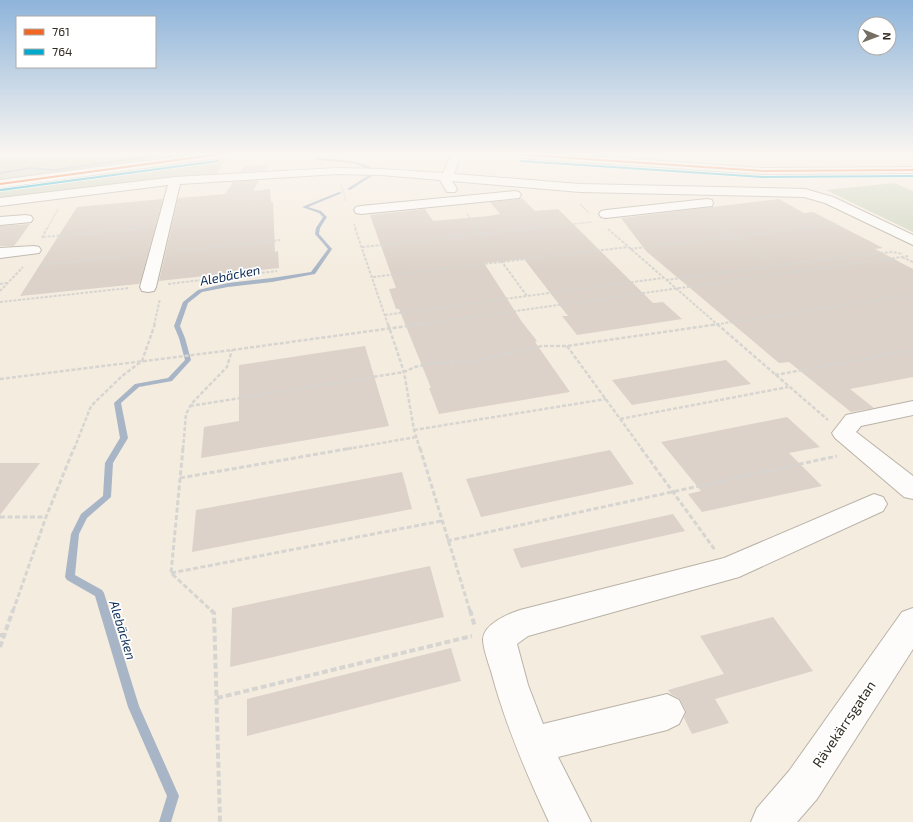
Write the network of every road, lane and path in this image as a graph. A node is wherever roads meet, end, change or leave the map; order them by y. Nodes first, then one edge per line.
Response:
1 (72, 193) edge
2 (344, 193) edge
3 (454, 193) edge
4 (569, 193) edge
5 (672, 193) edge
6 (792, 193) edge
7 (188, 194) dead end
8 (515, 195) dead end
9 (172, 196) junction
10 (766, 196) dead end
11 (157, 197) dead end
12 (457, 200) junction
13 (0, 202) edge
14 (103, 202) dead end
15 (72, 205) dead end
16 (688, 205) junction
17 (348, 208) dead end
18 (361, 210) dead end
19 (603, 218) junction
20 (26, 219) dead end
21 (352, 220) dead end
22 (0, 221) edge
23 (837, 224) dead end
24 (481, 234) junction
25 (734, 236) junction
26 (913, 241) edge
27 (362, 247) junction
28 (629, 248) junction
29 (34, 250) dead end
30 (0, 253) edge
31 (913, 255) edge
32 (909, 256) junction
33 (902, 257) junction
34 (503, 262) junction
35 (913, 262) edge
36 (776, 265) junction
37 (373, 277) junction
38 (663, 278) junction
39 (665, 280) junction
40 (8, 283) dead end
41 (0, 284) edge
42 (148, 286) dead end
43 (674, 288) junction
44 (161, 292) dead end
45 (913, 295) edge
46 (527, 296) junction
47 (385, 315) junction
48 (716, 324) junction
49 (389, 328) junction
50 (567, 346) junction
51 (232, 350) junction
52 (913, 350) edge
53 (142, 361) junction
54 (404, 372) junction
55 (775, 375) junction
56 (0, 379) edge
57 (788, 387) junction
58 (606, 400) junction
59 (190, 406) junction
60 (913, 408) edge
61 (620, 419) junction
62 (414, 430) junction
63 (843, 433) junction
64 (416, 437) junction
65 (862, 450) junction
66 (180, 478) junction
67 (913, 490) edge
68 (674, 492) junction
69 (874, 504) dead end
70 (0, 517) edge
71 (46, 517) junction
72 (441, 521) junction
73 (447, 541) junction
74 (729, 569) junction
75 (171, 574) junction
76 (913, 622) edge
77 (2, 635) edge
78 (0, 647) edge
79 (217, 698) junction
80 (667, 712) dead end
81 (533, 745) junction
82 (220, 822) edge
83 (571, 822) edge
84 (771, 822) edge

1 - 13 street
2 - 17 path
3 - 12 street
4 - 19 path
5 - 16 street
6 - 26 street
7 - 9 street
8 - 12 street
9 - 11 street
9 - 42 street
10 - 16 street
12 - 18 street
12 - 24 path
14 - 15 street
16 - 19 street
16 - 25 path
19 - 24 path
19 - 28 path
20 - 22 street
21 - 27 path
23 - 25 path
24 - 27 path
24 - 34 path
25 - 28 path
25 - 36 path
27 - 37 path
28 - 34 path
28 - 38 path
29 - 30 street
31 - 32 path
32 - 33 path
32 - 36 path
33 - 35 path
33 - 43 path
34 - 37 path
34 - 46 path
36 - 39 path
37 - 47 path
38 - 39 path
38 - 46 path
39 - 43 path
40 - 41 path
43 - 48 path
43 - 49 path
44 - 53 path
45 - 48 path
46 - 47 path
47 - 49 path
48 - 50 path
48 - 55 path
49 - 51 path
49 - 54 path
50 - 54 path
50 - 58 path
51 - 53 path
51 - 59 path
52 - 55 path
53 - 56 path
53 - 71 path
54 - 59 path
54 - 62 path
55 - 57 path
57 - 61 path
57 - 63 path
58 - 61 path
58 - 62 path
59 - 66 path
60 - 63 street
61 - 68 path
62 - 64 path
63 - 65 street
64 - 66 path
64 - 72 path
65 - 67 street
65 - 68 path
66 - 75 path
68 - 73 path
68 - 74 path
69 - 74 street
70 - 71 path
71 - 77 path
72 - 73 path
72 - 75 path
73 - 79 path
74 - 81 street
75 - 79 path
76 - 84 street, Rävekärrsgatan
77 - 78 path
79 - 82 path
80 - 81 street
81 - 83 street

